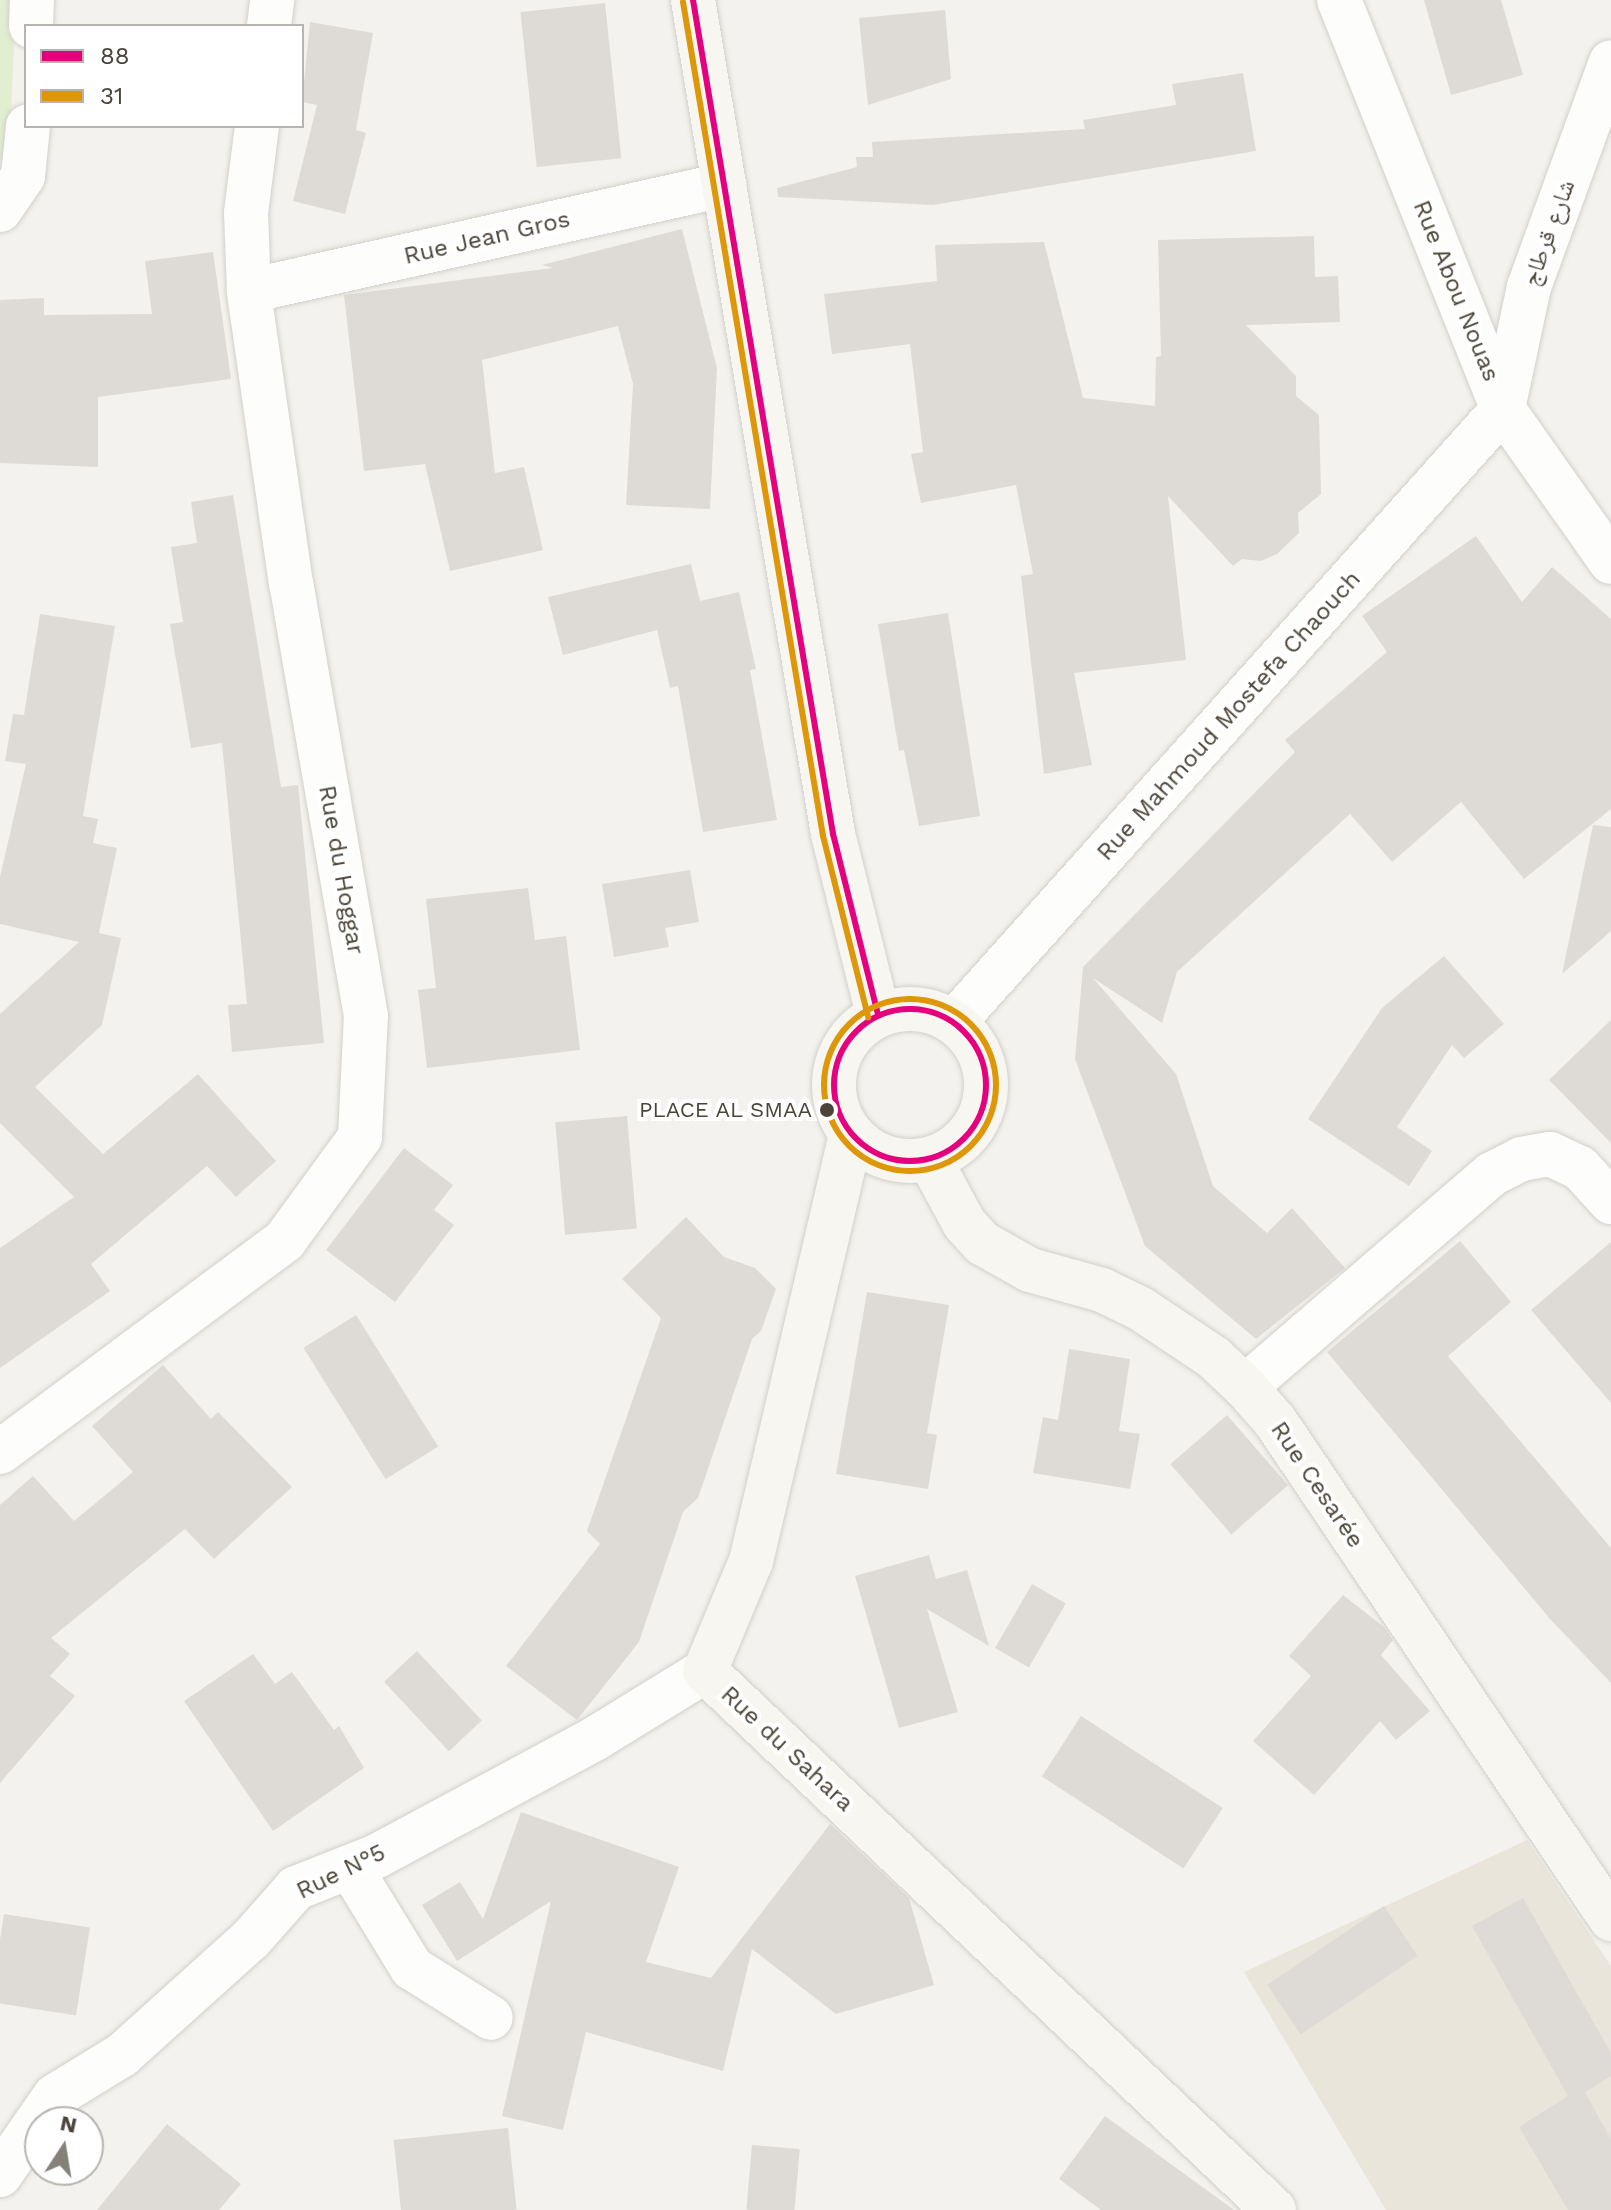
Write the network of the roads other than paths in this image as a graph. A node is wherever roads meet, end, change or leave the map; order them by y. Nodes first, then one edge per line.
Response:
1 (32, 0) edge
2 (272, 0) edge
3 (693, 0) edge
4 (1339, 0) edge
5 (31, 24) edge
6 (269, 24) edge
7 (1611, 62) edge
8 (28, 128) edge
9 (257, 128) edge
10 (724, 185) junction
11 (0, 210) edge
12 (249, 291) junction
13 (1503, 409) junction
14 (1611, 562) edge
15 (878, 1015) junction
16 (954, 1022) junction
17 (851, 1135) junction
18 (930, 1160) junction
19 (1611, 1202) edge
20 (1245, 1387) junction
21 (0, 1452) edge
22 (705, 1671) junction
23 (350, 1867) junction
24 (1611, 1919) edge
25 (491, 2018) dead end
26 (0, 2175) edge
27 (1274, 2210) edge

1 - 5 street
2 - 6 street
3 - 10 street
4 - 13 street, Rue Abou Nouas
7 - 13 street, شارع قرطاج
8 - 11 street
9 - 12 street, Rue du Hoggar
10 - 12 street, Rue Jean Gros
10 - 15 street
12 - 21 street, Rue du Hoggar
13 - 14 street, Rue Abou Nouas
13 - 16 street, Rue Mahmoud Mostefa Chaouch
15 - 16 street
15 - 17 street
16 - 18 street
17 - 18 street
17 - 22 street, Rue du Sahara
18 - 20 street, Rue Cesarée
19 - 20 street
20 - 24 street, Rue Cesarée
22 - 23 street, Rue N°5
22 - 27 street, Rue du Sahara
23 - 25 street
23 - 26 street, Rue N°5

